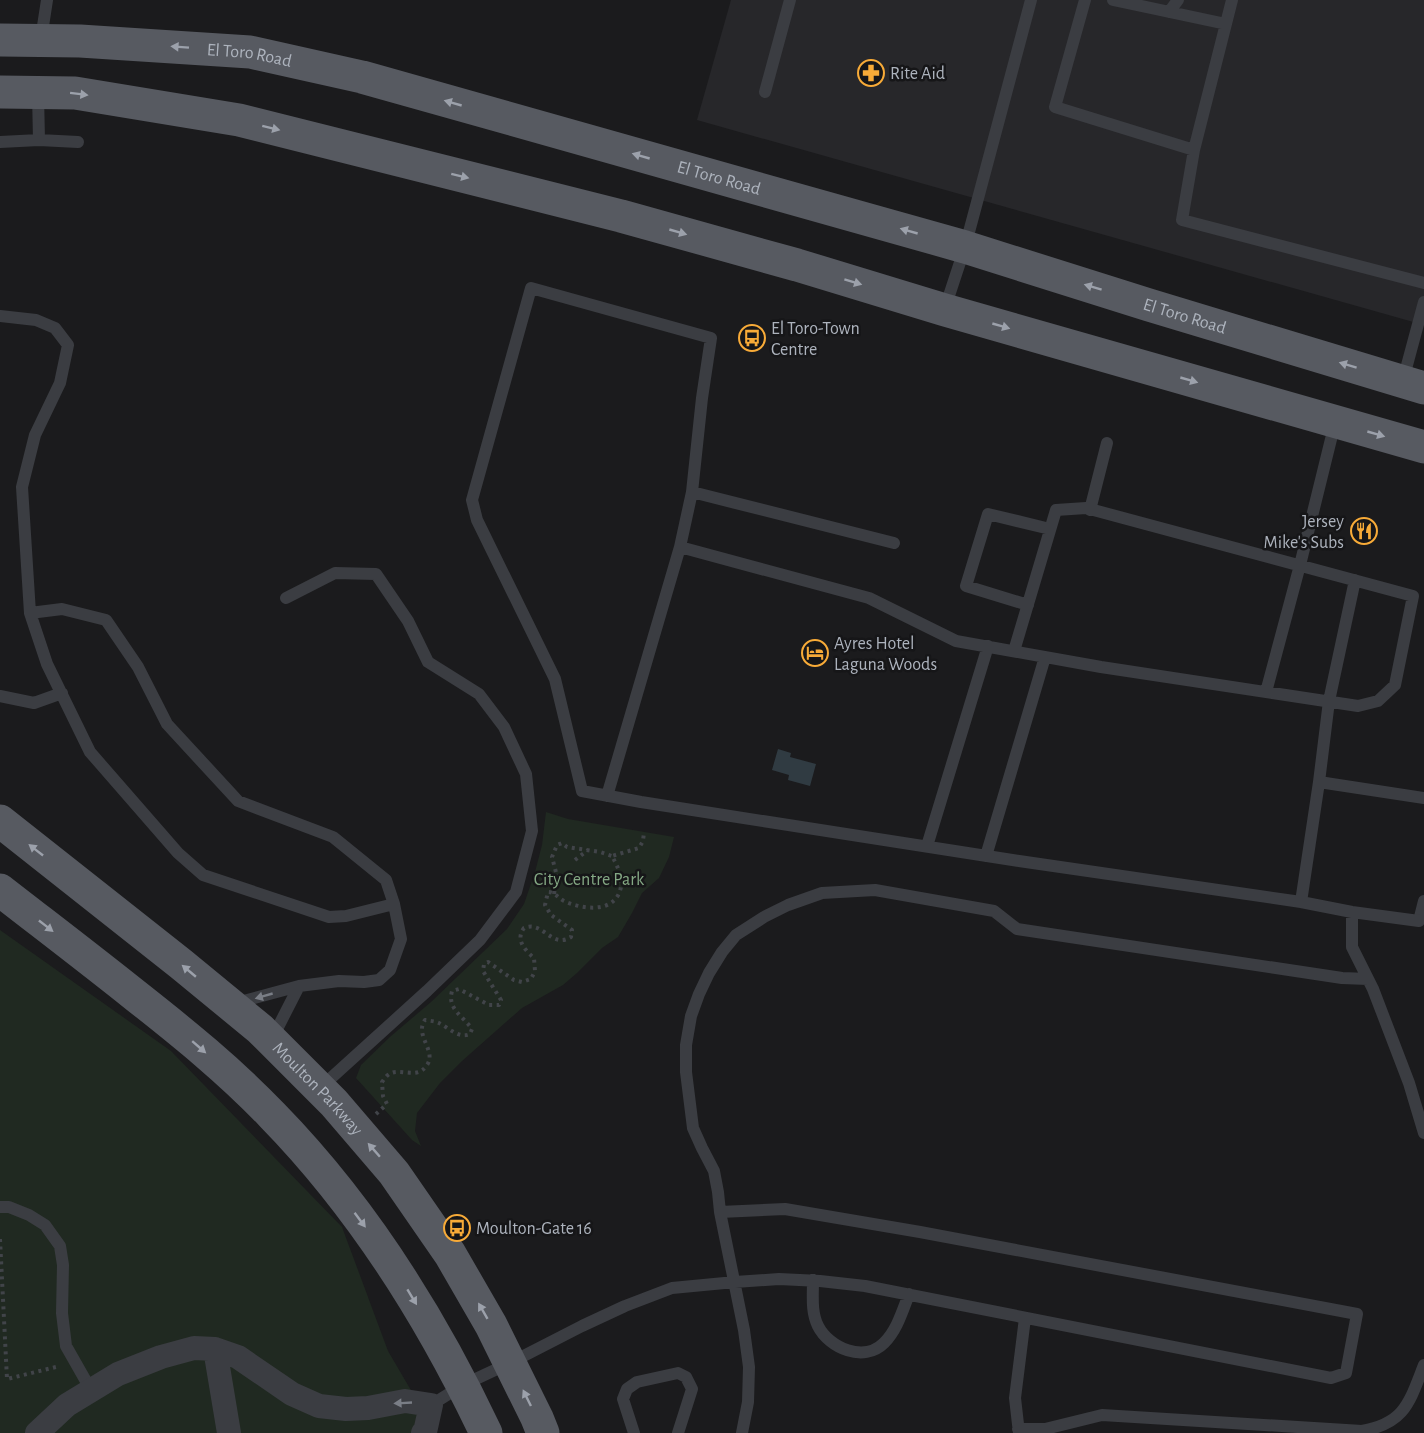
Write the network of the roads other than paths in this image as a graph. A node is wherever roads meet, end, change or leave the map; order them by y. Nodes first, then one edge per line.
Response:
1 (47, 0) edge
2 (790, 0) edge
3 (1031, 0) edge
4 (1085, 0) edge
5 (1113, 0) edge
6 (1178, 0) edge
7 (1232, 0) edge
8 (1169, 12) junction
9 (1226, 24) junction
10 (0, 40) edge
11 (41, 40) junction
12 (0, 92) edge
13 (38, 92) junction
14 (765, 92) dead end
15 (39, 140) junction
16 (0, 141) edge
17 (78, 142) dead end
18 (1194, 150) junction
19 (966, 247) junction
20 (1424, 283) edge
21 (1424, 302) edge
22 (945, 309) junction
23 (0, 316) edge
24 (1413, 384) edge
25 (1336, 422) junction
26 (1107, 443) dead end
27 (1424, 447) edge
28 (692, 492) junction
29 (1090, 510) junction
30 (1050, 529) junction
31 (894, 543) dead end
32 (680, 547) junction
33 (1300, 565) junction
34 (1355, 580) junction
35 (286, 598) dead end
36 (1028, 605) junction
37 (30, 613) junction
38 (988, 646) junction
39 (1014, 651) junction
40 (1045, 657) junction
41 (1266, 692) junction
42 (62, 693) junction
43 (0, 696) edge
44 (1329, 701) junction
45 (1319, 782) junction
46 (607, 796) junction
47 (1424, 798) edge
48 (0, 821) edge
49 (927, 846) junction
50 (986, 856) junction
51 (0, 890) edge
52 (1424, 901) edge
53 (1301, 902) junction
54 (394, 904) junction
55 (1352, 912) junction
56 (1368, 979) junction
57 (299, 986) junction
58 (229, 1004) junction
59 (272, 1040) junction
60 (319, 1089) junction
61 (1424, 1133) edge
62 (0, 1207) edge
63 (720, 1212) junction
64 (813, 1280) junction
65 (735, 1282) junction
66 (909, 1294) junction
67 (1025, 1318) junction
68 (215, 1349) junction
69 (510, 1363) junction
70 (1424, 1365) edge
71 (463, 1385) junction
72 (92, 1390) junction
73 (431, 1406) junction
74 (1018, 1431) edge
75 (37, 1433) edge
76 (229, 1433) edge
77 (423, 1433) edge
78 (486, 1433) edge
79 (543, 1433) edge
80 (634, 1433) edge
81 (678, 1433) edge
82 (742, 1433) edge

1 - 11 lane
2 - 14 lane
3 - 19 lane
4 - 18 lane
5 - 8 lane
6 - 8 lane
7 - 9 lane
8 - 9 lane
9 - 18 lane
10 - 11 main road, El Toro Road
19 -> 11 main road, El Toro Road
12 - 13 main road
13 - 15 lane
13 -> 22 main road
15 - 16 lane
15 - 17 lane
18 - 20 lane
19 - 22 lane
24 -> 19 main road, El Toro Road
21 - 24 lane
22 -> 25 main road
23 - 37 lane
25 -> 27 main road
25 - 33 lane
26 - 29 lane
28 - 31 lane
28 - 32 lane
28 - 46 lane
29 - 30 lane
29 - 33 lane
30 - 36 lane
30 - 36 lane
32 - 38 lane
32 - 46 lane
33 - 34 lane
33 - 41 lane
34 - 44 lane
34 - 44 lane
35 - 60 lane
36 - 39 lane
37 - 42 lane
37 - 54 lane
38 - 39 lane
38 - 49 lane
39 - 40 lane
40 - 41 lane
40 - 50 lane
41 - 44 lane
42 - 43 lane
42 - 54 lane
44 - 45 lane
45 - 47 lane
45 - 53 lane
46 - 49 lane
58 -> 48 main road, Moulton Parkway
49 - 50 lane
50 - 53 lane
51 -> 71 main road
52 - 55 lane
53 - 55 lane
54 - 57 lane
55 - 56 lane
56 - 61 lane
56 - 63 lane
57 -> 58 lane
57 - 59 lane
58 - 59 main road, Moulton Parkway
59 - 60 main road, Moulton Parkway
69 -> 60 main road, Moulton Parkway
62 - 72 lane
63 - 65 lane
63 - 67 lane
64 - 65 lane
64 - 66 lane
64 - 66 lane
65 - 69 lane
65 - 82 lane
66 - 67 lane
67 - 74 lane
68 - 72 street
73 -> 68 street
68 - 76 street
69 - 71 lane
79 -> 69 main road, Moulton Parkway
70 - 74 lane
71 - 73 lane
71 - 78 main road
72 - 75 street
73 - 77 street
80 - 81 lane

